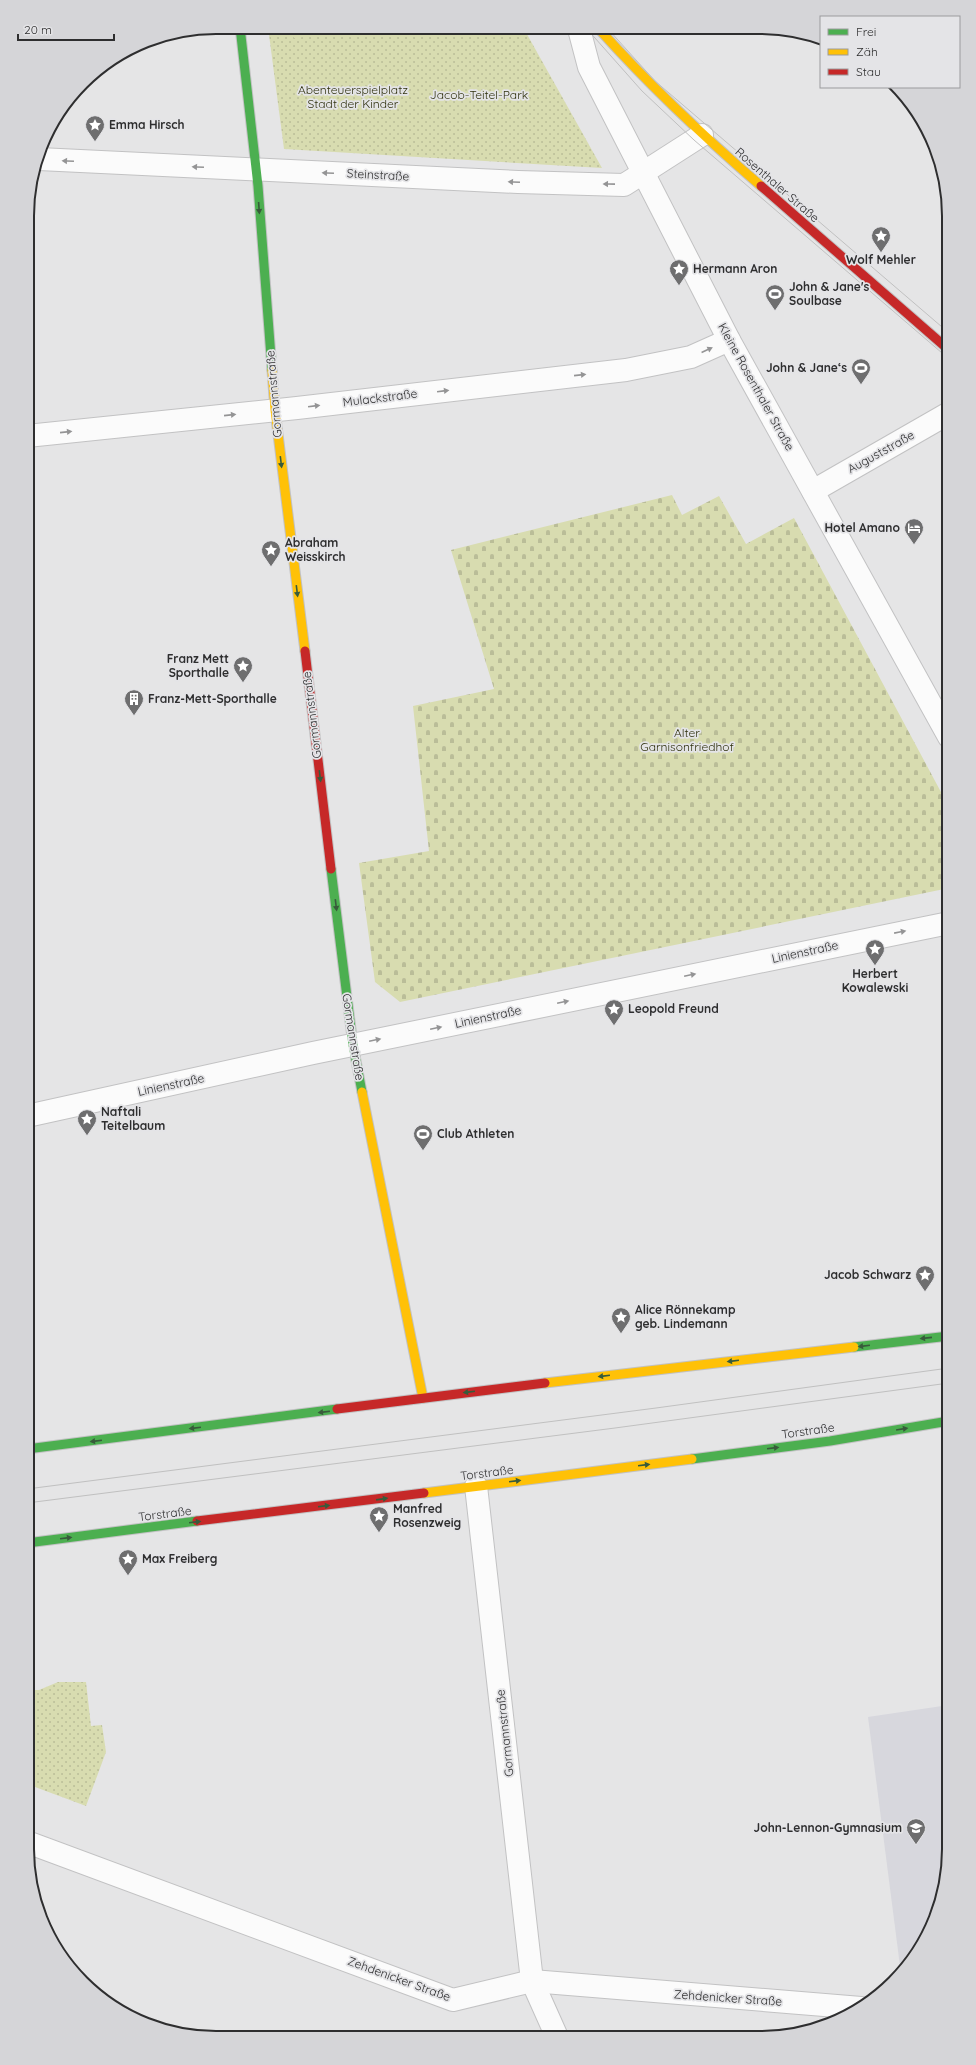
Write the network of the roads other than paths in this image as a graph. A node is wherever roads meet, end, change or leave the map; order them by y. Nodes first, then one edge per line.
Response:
1 (241, 34) edge
2 (580, 34) edge
3 (604, 34) edge
4 (702, 135) junction
5 (43, 159) edge
6 (256, 169) junction
7 (644, 172) junction
8 (729, 340) junction
9 (942, 344) edge
10 (275, 410) junction
11 (942, 417) edge
12 (34, 435) edge
13 (812, 490) junction
14 (942, 724) edge
15 (942, 924) edge
16 (353, 1045) junction
17 (34, 1114) edge
18 (942, 1337) edge
19 (423, 1398) junction
20 (942, 1422) edge
21 (34, 1448) edge
22 (476, 1486) junction
23 (34, 1542) edge
24 (34, 1845) edge
25 (532, 1981) junction
26 (851, 2007) edge
27 (554, 2031) edge

1 - 6 street, Gormannstraße
2 - 7 street, Kleine Rosenthaler Straße
3 - 4 street, Rosenthaler Straße
4 - 7 street, Steinstraße
4 - 9 street, Rosenthaler Straße
6 -> 5 street, Steinstraße
7 -> 6 street, Steinstraße
6 -> 10 street, Gormannstraße
7 - 8 street, Kleine Rosenthaler Straße
10 -> 8 street, Mulackstraße
8 - 13 street, Kleine Rosenthaler Straße
12 -> 10 street, Mulackstraße
10 -> 16 street, Gormannstraße
11 - 13 street, Auguststraße
13 - 14 street, Kleine Rosenthaler Straße
16 -> 15 street, Linienstraße
16 - 17 street, Linienstraße
16 - 19 street, Gormannstraße
18 -> 19 street
19 -> 21 street
22 -> 20 street, Torstraße
23 -> 22 street, Torstraße
22 - 25 street, Gormannstraße
24 - 25 street, Zehdenicker Straße
25 - 26 street, Zehdenicker Straße
25 - 27 street, Gormannstraße

